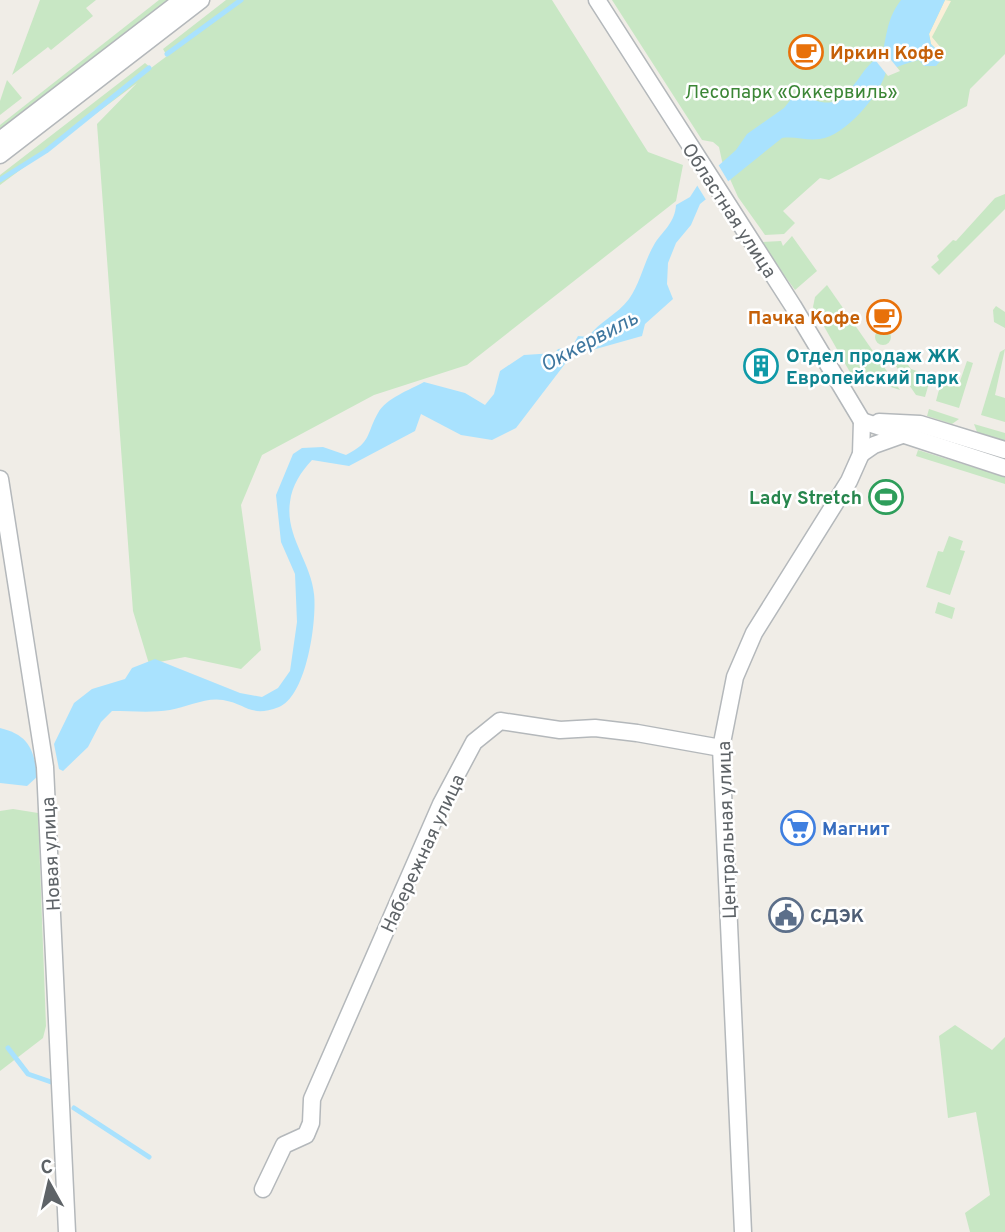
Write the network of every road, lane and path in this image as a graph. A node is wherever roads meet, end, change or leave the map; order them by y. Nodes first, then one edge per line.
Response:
1 (181, 0) edge
2 (201, 0) edge
3 (597, 0) edge
4 (0, 140) edge
5 (0, 155) edge
6 (862, 421) junction
7 (902, 435) junction
8 (1005, 450) edge
9 (861, 454) junction
10 (1005, 468) edge
11 (0, 479) edge
12 (721, 748) junction
13 (263, 1189) dead end
14 (67, 1232) edge
15 (743, 1232) edge

1 - 4 street
2 - 5 street
3 - 6 street, Областная улица
6 - 7 street
6 - 8 street
6 - 9 street, Центральная улица
7 - 9 street
7 - 10 street
9 - 12 street, Центральная улица
11 - 14 street, Новая улица
12 - 13 street, Набережная улица
12 - 15 street, Центральная улица

